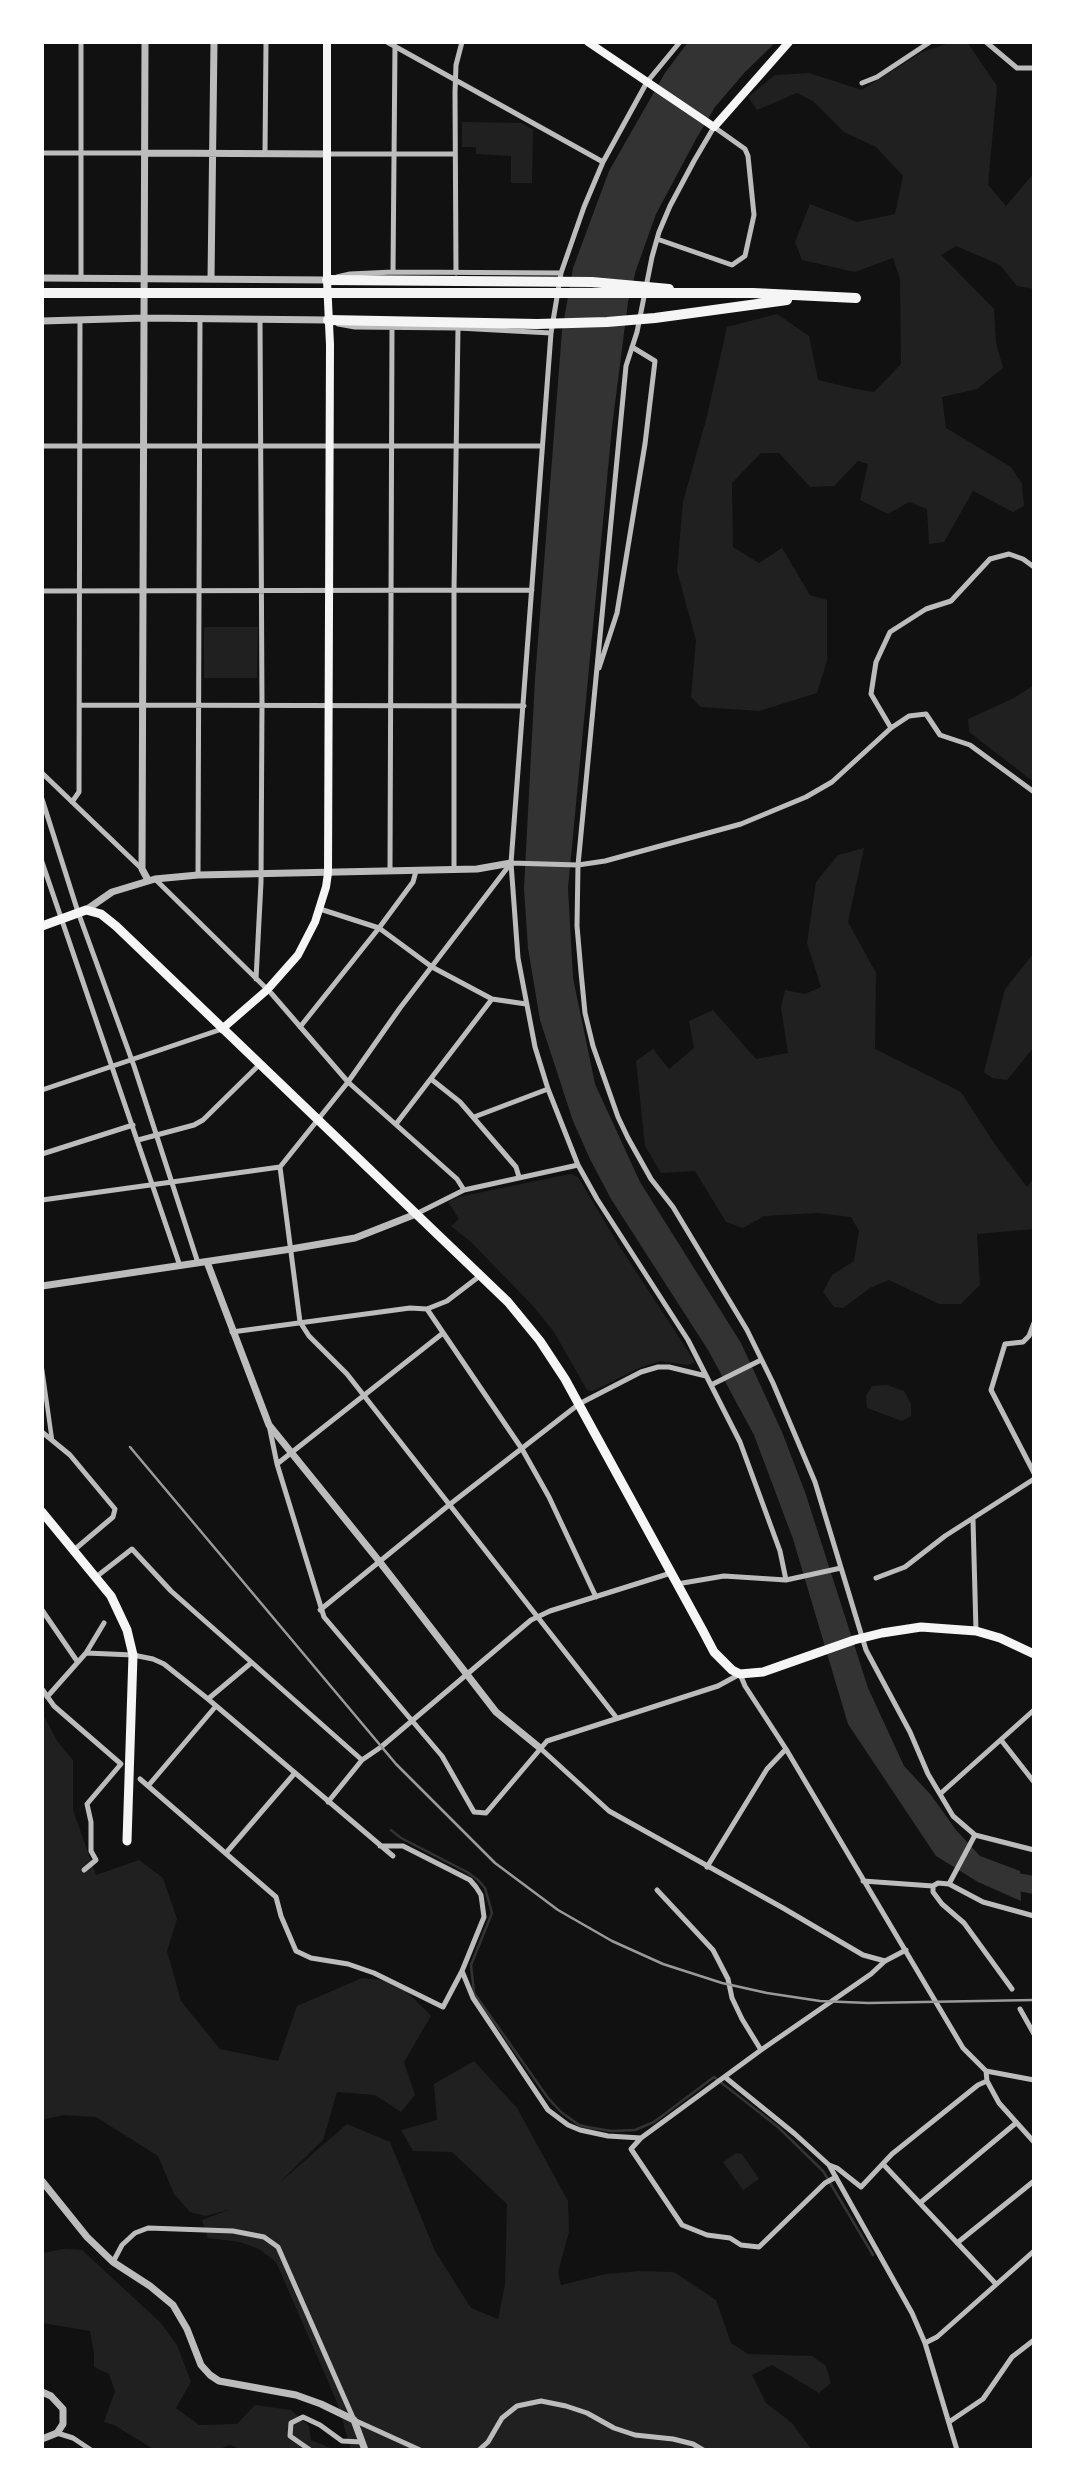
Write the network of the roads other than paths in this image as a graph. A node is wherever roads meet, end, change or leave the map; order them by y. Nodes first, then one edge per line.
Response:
1 (81, 42) edge
2 (145, 42) edge
3 (214, 42) edge
4 (266, 42) edge
5 (327, 42) edge
6 (387, 42) edge
7 (462, 42) edge
8 (588, 42) edge
9 (680, 42) edge
10 (789, 42) edge
11 (930, 42) edge
12 (985, 42) edge
13 (395, 46) junction
14 (1034, 68) edge
15 (455, 80) junction
16 (862, 83) dead end
17 (650, 85) junction
18 (711, 124) junction
19 (42, 153) edge
20 (81, 153) junction
21 (145, 153) junction
22 (213, 153) junction
23 (265, 153) junction
24 (327, 154) junction
25 (394, 154) junction
26 (455, 154) junction
27 (603, 162) junction
28 (657, 239) junction
29 (393, 272) junction
30 (456, 273) junction
31 (561, 273) junction
32 (144, 277) junction
33 (42, 278) edge
34 (81, 278) junction
35 (211, 279) junction
36 (327, 280) junction
37 (661, 291) junction
38 (42, 293) edge
39 (823, 295) junction
40 (856, 298) dead end
41 (144, 318) junction
42 (200, 318) junction
43 (260, 319) junction
44 (80, 320) junction
45 (328, 320) junction
46 (42, 321) edge
47 (392, 328) junction
48 (458, 328) junction
49 (551, 333) junction
50 (632, 347) junction
51 (393, 445) junction
52 (42, 446) edge
53 (80, 446) junction
54 (144, 446) junction
55 (328, 446) junction
56 (455, 446) junction
57 (542, 446) junction
58 (200, 447) junction
59 (261, 447) junction
60 (1034, 567) edge
61 (80, 590) junction
62 (198, 590) junction
63 (261, 590) junction
64 (328, 590) junction
65 (392, 590) junction
66 (454, 590) junction
67 (532, 590) junction
68 (42, 591) edge
69 (144, 591) junction
70 (597, 673) junction
71 (143, 704) junction
72 (262, 704) junction
73 (80, 705) junction
74 (198, 705) junction
75 (329, 705) junction
76 (392, 706) junction
77 (453, 706) junction
78 (524, 706) junction
79 (891, 728) junction
80 (42, 773) edge
81 (1034, 792) edge
82 (42, 799) edge
83 (72, 802) junction
84 (42, 862) edge
85 (515, 863) junction
86 (578, 864) junction
87 (142, 869) junction
88 (454, 870) junction
89 (390, 871) junction
90 (416, 871) junction
91 (328, 873) junction
92 (261, 875) junction
93 (198, 876) junction
94 (151, 879) junction
95 (320, 909) junction
96 (82, 911) junction
97 (61, 919) junction
98 (42, 926) edge
99 (379, 928) junction
100 (432, 967) junction
101 (256, 979) junction
102 (267, 989) junction
103 (492, 999) junction
104 (526, 1004) junction
105 (300, 1027) junction
106 (222, 1029) junction
107 (132, 1059) junction
108 (259, 1065) junction
109 (113, 1066) junction
110 (430, 1080) junction
111 (348, 1082) junction
112 (548, 1089) junction
113 (42, 1090) edge
114 (474, 1117) junction
115 (319, 1120) junction
116 (396, 1124) junction
117 (133, 1125) junction
118 (158, 1136) junction
119 (138, 1140) junction
120 (42, 1154) edge
121 (578, 1165) junction
122 (280, 1167) junction
123 (519, 1177) junction
124 (173, 1182) junction
125 (153, 1185) junction
126 (464, 1190) junction
127 (42, 1200) edge
128 (416, 1214) junction
129 (291, 1249) junction
130 (202, 1263) junction
131 (180, 1266) junction
132 (481, 1275) junction
133 (42, 1286) edge
134 (428, 1310) junction
135 (300, 1322) junction
136 (1034, 1323) edge
137 (232, 1332) junction
138 (443, 1333) junction
139 (761, 1360) junction
140 (42, 1369) edge
141 (706, 1376) junction
142 (711, 1385) junction
143 (363, 1395) junction
144 (579, 1404) junction
145 (269, 1426) junction
146 (42, 1432) edge
147 (52, 1440) junction
148 (522, 1449) junction
149 (291, 1453) junction
150 (277, 1464) junction
151 (1034, 1473) edge
152 (1034, 1479) edge
153 (449, 1505) junction
154 (42, 1512) edge
155 (973, 1520) junction
156 (74, 1550) junction
157 (379, 1561) junction
158 (839, 1568) junction
159 (671, 1573) junction
160 (96, 1577) junction
161 (876, 1578) dead end
162 (786, 1580) junction
163 (677, 1584) junction
164 (596, 1597) junction
165 (42, 1610) edge
166 (320, 1610) junction
167 (539, 1616) junction
168 (104, 1623) dead end
169 (976, 1631) junction
170 (858, 1639) junction
171 (86, 1653) junction
172 (1034, 1654) edge
173 (133, 1655) junction
174 (77, 1661) junction
175 (251, 1663) junction
176 (467, 1674) junction
177 (740, 1674) junction
178 (42, 1689) edge
179 (47, 1697) junction
180 (208, 1699) junction
181 (216, 1706) junction
182 (1034, 1710) edge
183 (616, 1717) junction
184 (411, 1721) junction
185 (1001, 1741) junction
186 (540, 1748) junction
187 (786, 1749) junction
188 (362, 1760) junction
189 (295, 1774) junction
190 (140, 1779) dead end
191 (1034, 1782) edge
192 (148, 1786) junction
193 (940, 1794) junction
194 (328, 1802) junction
195 (974, 1837) junction
196 (127, 1841) dead end
197 (380, 1846) junction
198 (1034, 1850) edge
199 (226, 1853) junction
200 (393, 1856) dead end
201 (707, 1867) junction
202 (84, 1870) dead end
203 (863, 1881) junction
204 (950, 1881) junction
205 (933, 1886) junction
206 (657, 1890) dead end
207 (1034, 1916) edge
208 (906, 1950) junction
209 (885, 1961) junction
210 (462, 1971) junction
211 (1012, 1989) dead end
212 (1020, 2009) dead end
213 (1034, 2034) edge
214 (761, 2050) junction
215 (986, 2071) junction
216 (725, 2079) junction
217 (1034, 2080) edge
218 (988, 2081) junction
219 (1016, 2123) junction
220 (641, 2138) junction
221 (1034, 2142) edge
222 (883, 2164) junction
223 (829, 2165) junction
224 (835, 2177) junction
225 (42, 2181) edge
226 (1034, 2181) edge
227 (920, 2203) junction
228 (957, 2243) junction
229 (1034, 2250) edge
230 (113, 2262) junction
231 (996, 2284) junction
232 (1034, 2340) edge
233 (925, 2343) junction
234 (42, 2392) edge
235 (354, 2420) junction
236 (949, 2422) junction
237 (57, 2434) junction
238 (42, 2439) edge
239 (364, 2446) edge
240 (91, 2450) edge
241 (310, 2450) edge
242 (419, 2450) edge
243 (479, 2450) edge
244 (703, 2450) edge
245 (957, 2450) edge

1 - 20 street
2 - 21 street
3 - 22 street
4 - 23 street
5 - 24 main road
6 - 13 street
7 - 15 street
8 - 17 main road
9 - 17 street
10 - 18 main road
11 - 16 street
12 - 14 street
13 - 15 street
13 - 25 street
15 - 26 street
15 - 27 street
17 - 18 main road
17 - 27 street
18 - 28 street
18 - 28 street
19 - 20 street
20 - 21 street
20 - 34 street
21 - 22 street
21 - 32 street
22 - 23 street
22 - 35 street
23 - 24 street
24 - 25 street
24 - 36 main road
25 - 26 street
25 - 29 street
26 - 30 street
27 - 31 street
28 - 50 street
29 - 30 street
29 - 36 street
30 - 31 street
31 - 49 street
32 - 34 street
32 - 35 street
32 - 41 street
33 - 34 street
35 - 36 street
36 - 37 highway
36 - 45 main road
37 - 38 highway
37 - 39 highway
39 - 40 highway
39 - 45 highway
41 - 42 street
41 - 44 street
41 - 54 street
42 - 43 street
42 - 58 street
43 - 45 street
43 - 59 street
44 - 46 street
44 - 53 street
45 - 47 street
45 - 55 main road
47 - 48 street
47 - 51 street
48 - 49 street
48 - 56 street
49 - 57 street
50 - 70 street
50 - 70 street
51 - 55 street
51 - 56 street
51 - 65 street
52 - 53 street
53 - 54 street
53 - 61 street
54 - 58 street
54 - 69 street
55 - 59 street
55 - 64 main road
56 - 57 street
56 - 66 street
57 - 67 street
58 - 59 street
58 - 62 street
59 - 63 street
60 - 79 street
61 - 68 street
61 - 69 street
61 - 73 street
62 - 63 street
62 - 69 street
62 - 74 street
63 - 64 street
63 - 72 street
64 - 65 street
64 - 75 main road
65 - 66 street
65 - 76 street
66 - 67 street
66 - 77 street
67 - 78 street
69 - 71 street
70 - 86 street
71 - 73 street
71 - 74 street
71 - 87 street
72 - 74 street
72 - 75 street
72 - 92 street
73 - 83 street
74 - 93 street
75 - 76 street
75 - 91 main road
76 - 77 street
76 - 89 street
77 - 78 street
77 - 88 street
78 - 85 street
79 - 81 street
79 - 86 street
80 - 83 street
82 - 96 street
83 - 87 street
84 - 97 street
85 - 86 street
85 - 88 street
85 - 100 street
85 - 104 street
86 - 139 street
87 - 94 street
88 - 90 street
89 - 90 street
89 - 91 street
90 - 99 street
91 - 92 street
91 - 95 main road
92 - 93 street
92 - 101 street
93 - 94 street
94 - 96 street
94 - 101 street
95 - 99 street
95 - 102 main road
96 - 97 highway
96 - 106 highway
96 - 107 street
97 - 98 highway
97 - 109 street
99 - 100 street
99 - 105 street
100 - 103 street
100 - 111 street
101 - 102 street
102 - 105 street
102 - 106 main road
103 - 104 street
103 - 110 street
104 - 112 street
105 - 111 street
106 - 107 street
106 - 108 highway
107 - 109 street
107 - 118 street
108 - 115 highway
108 - 118 street
109 - 113 street
109 - 117 street
110 - 114 street
110 - 116 street
111 - 115 street
111 - 116 street
112 - 114 street
112 - 121 street
114 - 123 street
115 - 122 street
115 - 128 highway
116 - 126 street
117 - 119 street
117 - 120 street
118 - 119 street
118 - 124 street
119 - 125 street
121 - 123 street
121 - 141 street
122 - 124 street
122 - 129 street
123 - 126 street
124 - 125 street
124 - 130 street
125 - 127 street
125 - 131 street
126 - 128 street
128 - 129 street
128 - 132 highway
129 - 130 street
129 - 135 street
130 - 131 street
130 - 137 street
131 - 133 street
132 - 134 street
132 - 144 highway
134 - 135 street
134 - 138 street
135 - 137 street
135 - 143 street
136 - 151 street
137 - 145 street
138 - 143 street
138 - 148 street
139 - 142 street
139 - 158 street
140 - 147 street
141 - 142 street
141 - 144 street
142 - 162 street
143 - 149 street
143 - 153 street
144 - 148 street
144 - 159 highway
145 - 149 street
145 - 150 street
146 - 147 street
147 - 156 street
148 - 153 street
148 - 164 street
149 - 150 street
149 - 157 street
150 - 166 street
152 - 155 street
153 - 157 street
153 - 167 street
154 - 156 highway
155 - 161 street
155 - 169 street
156 - 160 highway
157 - 166 street
157 - 176 street
158 - 162 street
158 - 170 street
159 - 163 highway
159 - 164 street
160 - 173 highway
160 - 175 street
162 - 163 street
163 - 177 highway
164 - 167 street
165 - 174 street
166 - 184 street
167 - 176 street
167 - 183 street
168 - 171 street
169 - 170 highway
169 - 172 highway
170 - 177 highway
170 - 193 street
171 - 173 street
171 - 174 street
173 - 180 street
173 - 196 highway
174 - 179 street
175 - 180 street
175 - 188 street
176 - 184 street
176 - 186 street
177 - 183 street
177 - 187 street
178 - 179 street
179 - 202 street
180 - 181 street
181 - 189 street
181 - 192 street
182 - 185 street
183 - 186 street
184 - 186 street
184 - 188 street
185 - 191 street
185 - 193 street
186 - 201 street
187 - 201 street
187 - 203 street
188 - 194 street
189 - 194 street
189 - 199 street
190 - 192 street
192 - 199 street
193 - 195 street
194 - 197 street
195 - 198 street
195 - 204 street
197 - 200 street
197 - 210 street
199 - 210 street
201 - 209 street
203 - 205 street
203 - 208 street
204 - 205 street
204 - 207 street
205 - 211 street
206 - 214 street
208 - 209 street
208 - 215 street
209 - 214 street
210 - 220 street
212 - 213 street
214 - 216 street
215 - 217 street
215 - 218 street
216 - 220 street
216 - 223 street
218 - 219 street
218 - 222 street
219 - 221 street
219 - 227 street
220 - 224 street
222 - 223 street
222 - 227 street
223 - 224 street
224 - 233 street
225 - 230 street
226 - 228 street
227 - 228 street
228 - 231 street
229 - 231 street
230 - 235 street
230 - 235 street
231 - 233 street
232 - 236 street
233 - 236 street
234 - 237 street
235 - 239 street
235 - 242 street
236 - 245 street
237 - 238 street
237 - 240 street
239 - 241 street
243 - 244 street

